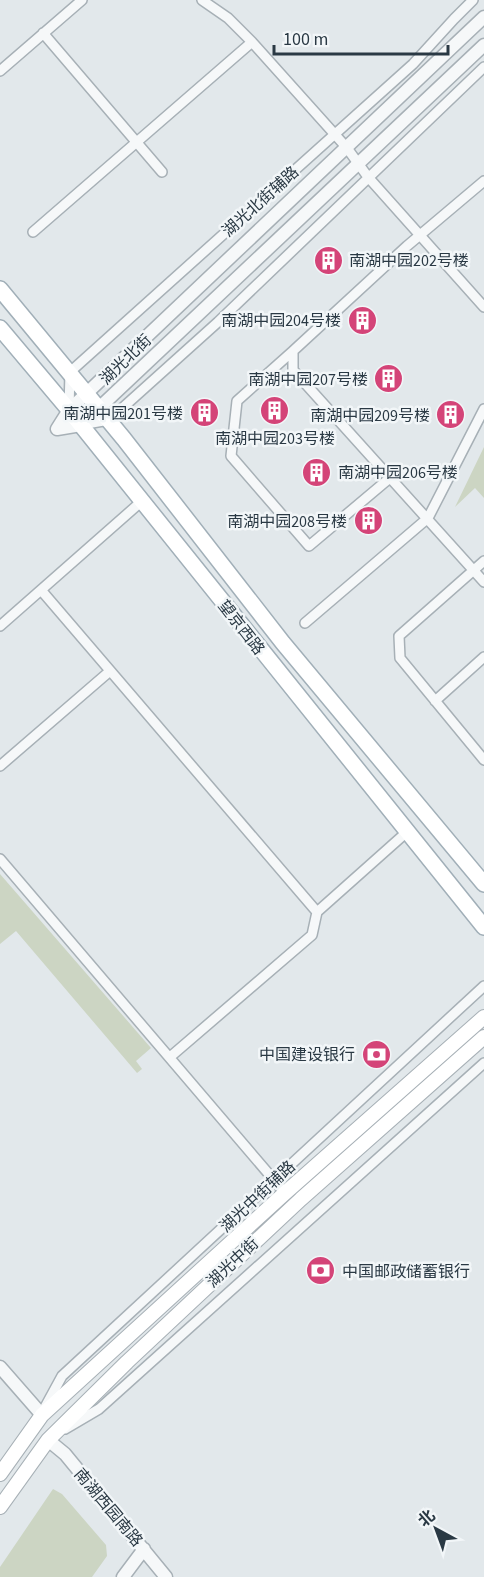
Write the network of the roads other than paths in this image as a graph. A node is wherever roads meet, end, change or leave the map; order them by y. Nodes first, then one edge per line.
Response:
1 (82, 0) edge
2 (202, 0) edge
3 (473, 0) edge
4 (484, 17) edge
5 (43, 33) junction
6 (252, 42) junction
7 (484, 45) edge
8 (484, 67) edge
9 (0, 71) edge
10 (334, 134) junction
11 (135, 142) junction
12 (347, 148) junction
13 (358, 162) junction
14 (162, 172) dead end
15 (368, 177) junction
16 (484, 181) edge
17 (33, 232) dead end
18 (420, 236) junction
19 (0, 289) edge
20 (484, 307) edge
21 (1, 331) edge
22 (293, 351) junction
23 (70, 372) junction
24 (88, 394) junction
25 (484, 409) edge
26 (69, 410) junction
27 (104, 414) junction
28 (81, 425) junction
29 (391, 477) junction
30 (142, 501) junction
31 (428, 518) junction
32 (484, 561) edge
33 (474, 570) junction
34 (484, 582) edge
35 (41, 590) junction
36 (305, 623) dead end
37 (0, 626) edge
38 (484, 657) edge
39 (110, 671) junction
40 (435, 700) junction
41 (483, 758) edge
42 (0, 766) edge
43 (408, 831) junction
44 (0, 859) edge
45 (484, 884) edge
46 (317, 912) junction
47 (484, 927) edge
48 (484, 986) edge
49 (484, 1017) edge
50 (484, 1036) edge
51 (170, 1057) junction
52 (484, 1063) edge
53 (274, 1180) junction
54 (285, 1193) junction
55 (0, 1367) edge
56 (42, 1414) junction
57 (48, 1440) junction
58 (0, 1473) edge
59 (0, 1508) edge
60 (144, 1549) junction
61 (123, 1577) edge
62 (166, 1577) edge

1 - 5 street
2 - 6 street
3 - 10 street, 湖光北街辅路
4 - 12 street, 湖光北街
5 - 9 street
5 - 11 street
6 - 10 street
6 - 11 street
7 - 13 street, 湖光北街
8 - 15 street
10 - 12 street
10 - 23 street, 湖光北街辅路
11 - 14 street
11 - 17 street
12 - 13 street
12 - 24 street, 湖光北街
13 - 15 street
13 - 27 street, 湖光北街
15 - 18 street
15 - 27 street
16 - 18 street
18 - 20 street
18 - 22 street
19 - 23 main road, 望京西路
21 - 26 main road, 望京西路
22 - 29 street
22 - 29 street
23 - 24 main road, 望京西路
23 - 26 street
24 - 26 street, 湖光北街
24 - 27 main road, 望京西路
25 - 31 street
26 - 28 main road, 望京西路
26 - 28 street
27 - 28 street, 湖光北街
27 - 45 main road, 望京西路
28 - 30 main road, 望京西路
29 - 31 street
30 - 35 street
30 - 43 main road, 望京西路
31 - 33 street
31 - 36 street
32 - 33 street
33 - 34 street
33 - 40 street
35 - 37 street
35 - 39 street
38 - 40 street
39 - 42 street
39 - 46 street
40 - 41 street
43 - 46 street
43 - 47 main road, 望京西路
44 - 51 street
46 - 51 street
48 - 53 street, 湖光中街辅路
49 - 54 main road, 湖光中街
50 - 57 main road, 湖光中街
51 - 53 street
52 - 57 street
53 - 54 street
53 - 56 street, 湖光中街辅路
54 - 56 main road, 湖光中街
55 - 56 street
56 - 58 main road, 湖光中街
57 - 59 main road, 湖光中街
57 - 60 street, 南湖西园南路
60 - 61 street
60 - 62 street, 南湖西园南路

